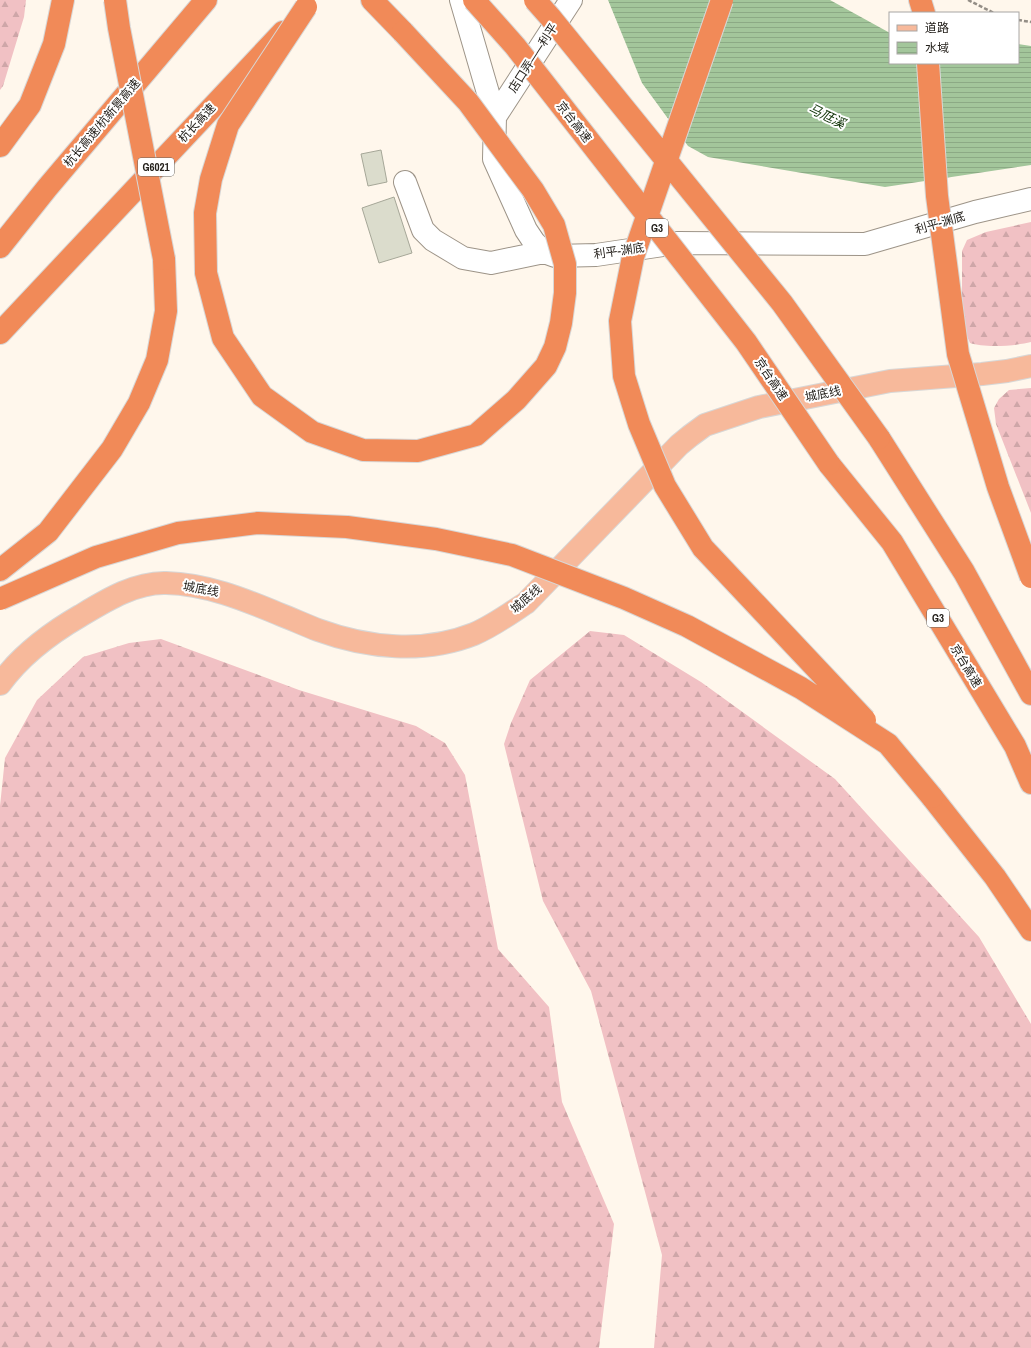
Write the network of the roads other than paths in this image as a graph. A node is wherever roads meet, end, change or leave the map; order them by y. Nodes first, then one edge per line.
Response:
1 (63, 0) edge
2 (115, 0) edge
3 (206, 0) edge
4 (372, 0) edge
5 (461, 0) edge
6 (474, 0) edge
7 (535, 0) edge
8 (571, 0) edge
9 (722, 0) edge
10 (920, 0) edge
11 (926, 0) edge
12 (309, 3) edge
13 (924, 12) edge
14 (924, 12) edge
15 (928, 64) edge
16 (495, 117) junction
17 (0, 146) edge
18 (405, 182) dead end
19 (1031, 199) edge
20 (0, 247) edge
21 (544, 252) junction
22 (0, 333) edge
23 (1031, 366) edge
24 (0, 570) edge
25 (1031, 577) edge
26 (0, 599) edge
27 (0, 684) edge
28 (1031, 694) edge
29 (888, 744) junction
30 (1031, 783) edge
31 (1031, 930) edge

1 - 17 highway
2 - 24 highway, bridge
3 - 20 highway, 杭长高速/杭新景高速
4 - 12 highway, bridge
5 - 16 street
6 - 30 highway, 京台高速 / G3, bridge
7 - 28 highway, bridge
8 - 16 street, 店口弄——利平
9 - 29 highway, bridge
10 - 13 highway
11 - 14 highway
12 - 22 highway, 杭长高速 / G6021, bridge
15 - 25 highway, bridge
16 - 21 street
18 - 21 street
19 - 21 street, 利平-渊底
23 - 27 main road, 城底线
26 - 29 highway, bridge
29 - 31 highway, bridge

